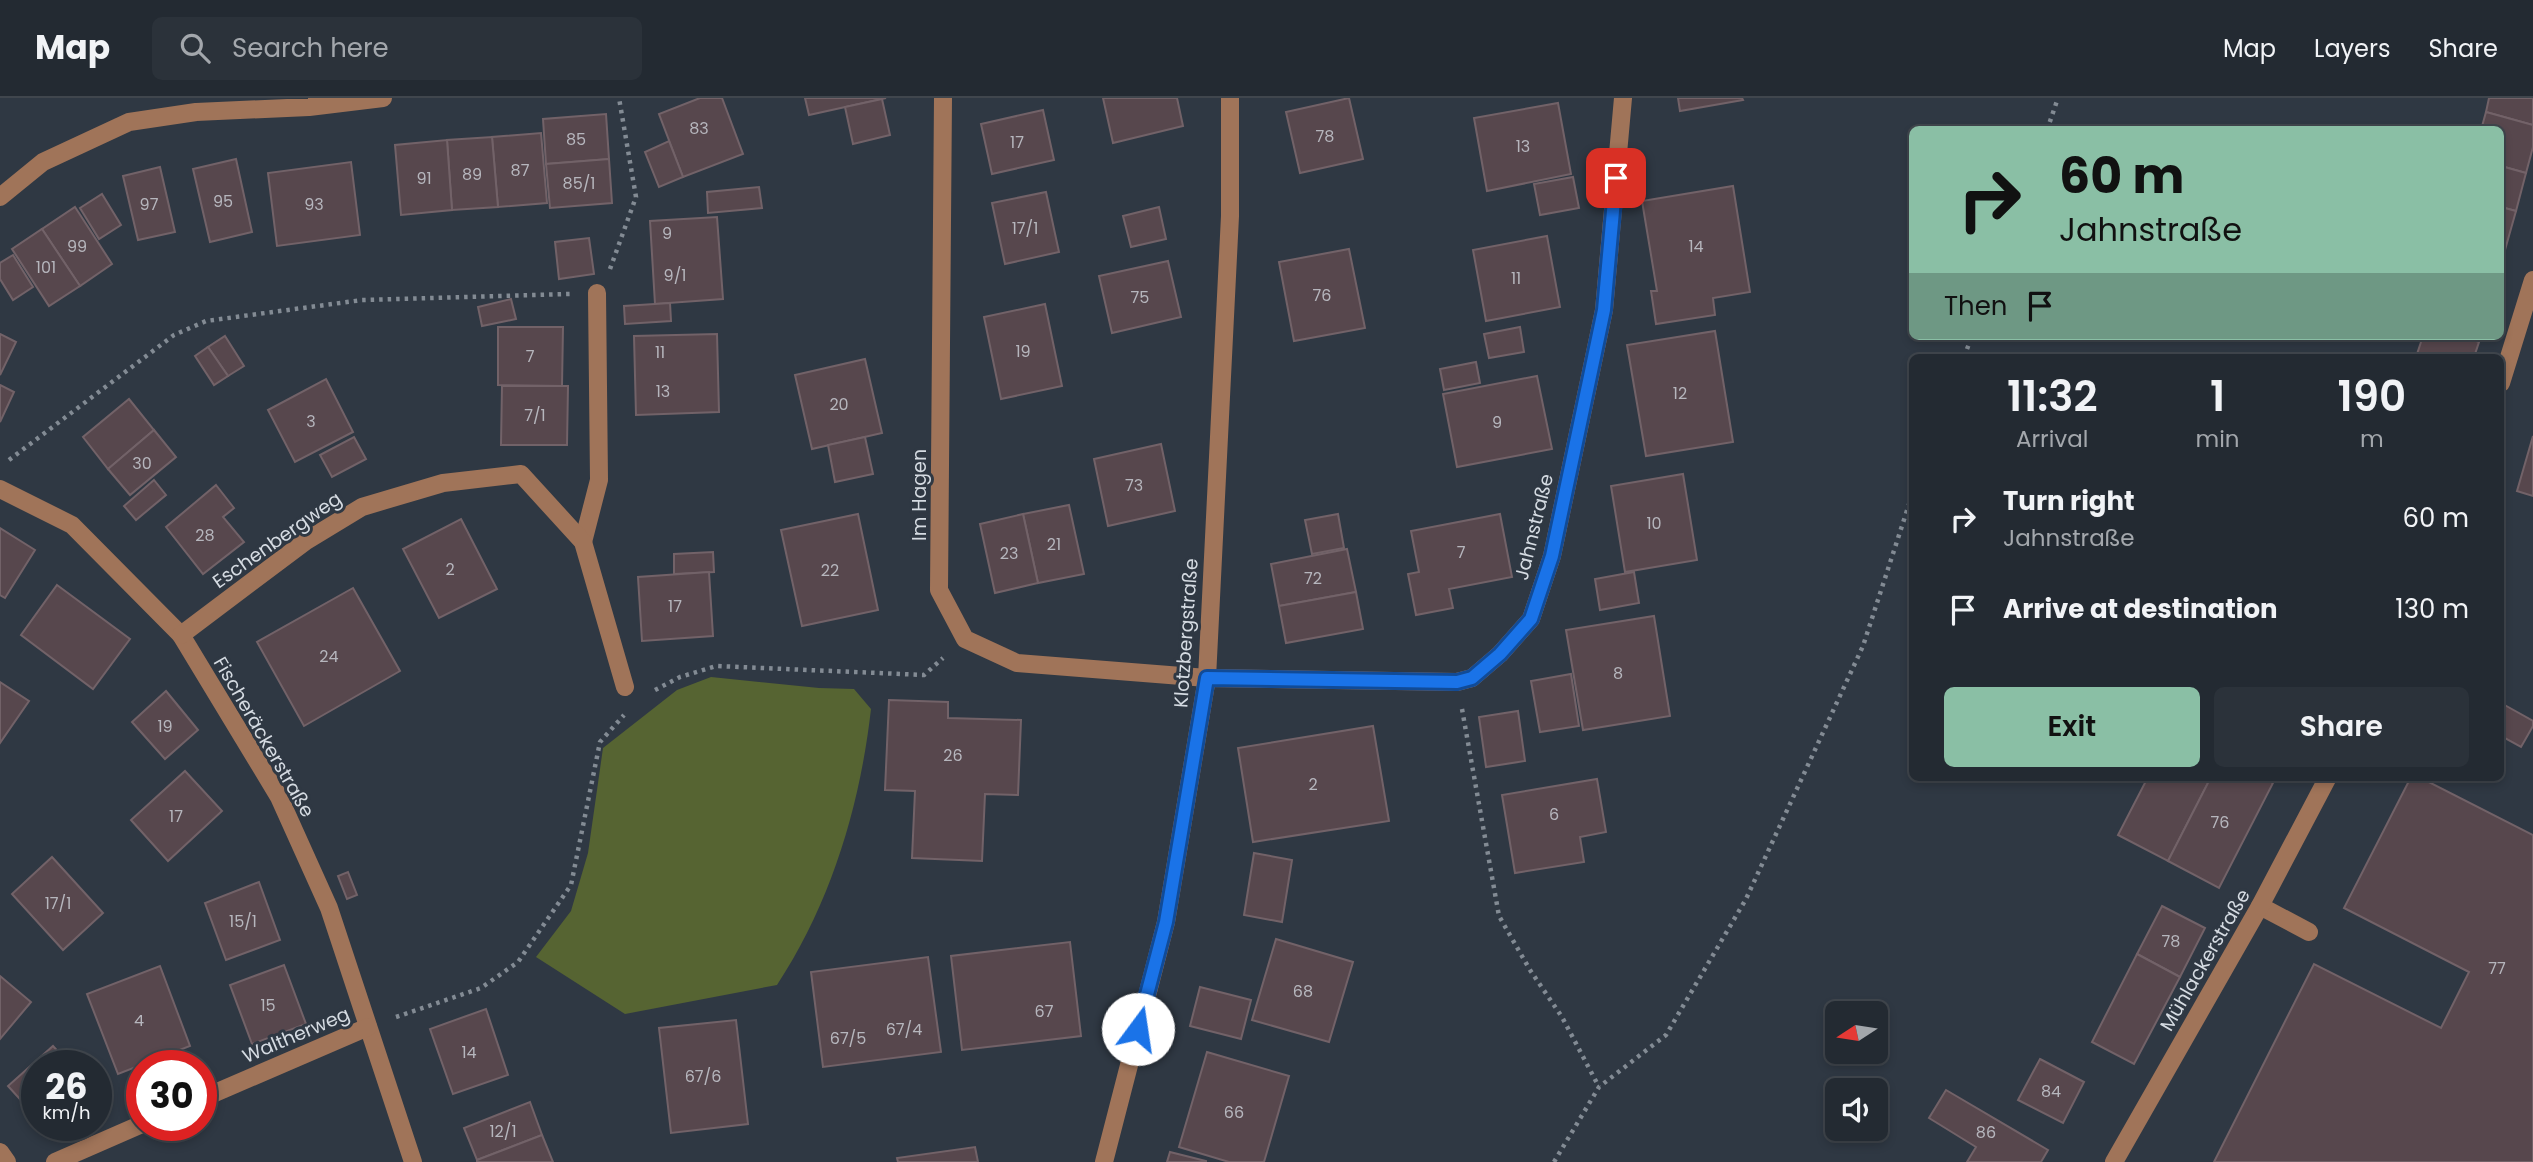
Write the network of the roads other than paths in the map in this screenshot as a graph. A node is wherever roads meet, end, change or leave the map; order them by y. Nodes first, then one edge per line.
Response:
1 (383, 98) edge
2 (943, 98) edge
3 (1230, 98) edge
4 (1623, 98) edge
5 (0, 197) edge
6 (2533, 280) edge
7 (597, 293) road end
8 (2504, 373) edge
9 (0, 489) edge
10 (583, 542) junction
11 (181, 635) junction
12 (1207, 678) junction
13 (625, 687) dead end
14 (2326, 781) edge
15 (2260, 906) junction
16 (2309, 932) dead end
17 (368, 1027) junction
18 (217, 1092) edge
19 (126, 1131) edge
20 (0, 1152) edge
21 (7, 1162) edge
22 (55, 1162) edge
23 (413, 1162) edge
24 (1104, 1162) edge
25 (2114, 1162) edge

1 - 5 street
2 - 12 street, Im Hagen
3 - 12 street, Klotzbergstraße
4 - 12 street, Jahnstraße
6 - 8 street
7 - 10 street
9 - 11 street, Fischeräckerstraße
10 - 11 street, Eschenbergweg
10 - 13 street, Eschenbergweg
11 - 17 street, Fischeräckerstraße
12 - 24 street, Klotzbergstraße
14 - 15 street, Mühlackerstraße
15 - 16 street
15 - 25 street, Mühlackerstraße
17 - 18 street, Waltherweg
17 - 23 street, Fischeräckerstraße
19 - 22 street
20 - 21 street

